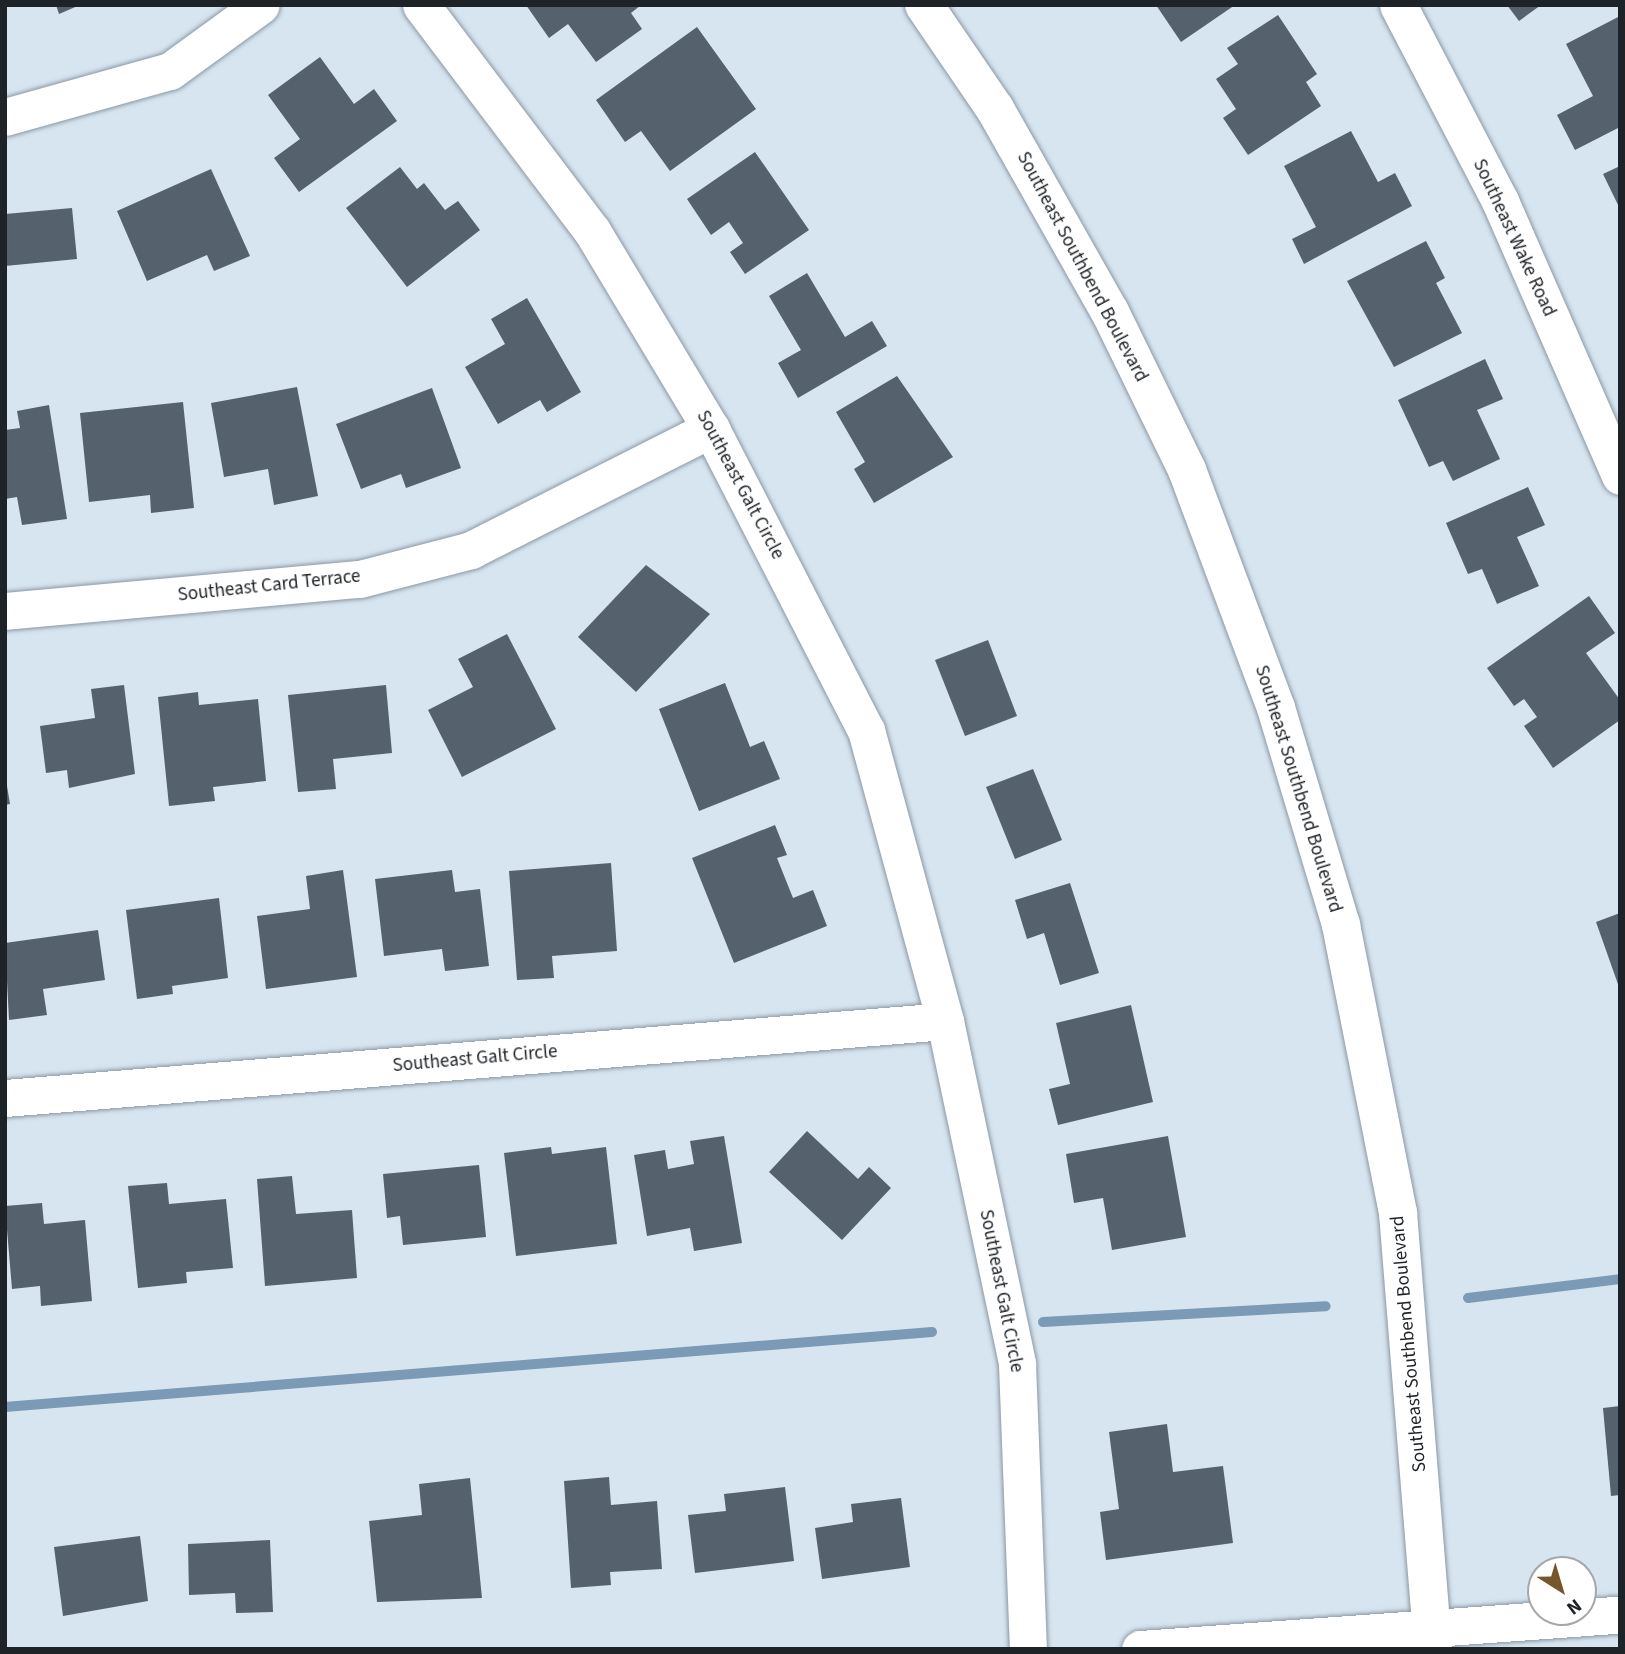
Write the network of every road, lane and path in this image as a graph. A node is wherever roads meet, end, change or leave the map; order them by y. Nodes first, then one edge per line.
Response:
1 (261, 5) edge
2 (421, 5) edge
3 (924, 5) edge
4 (1398, 5) edge
5 (5, 117) edge
6 (711, 429) junction
7 (1620, 476) edge
8 (5, 611) edge
9 (945, 1021) junction
10 (5, 1098) edge
11 (1620, 1615) edge
12 (1432, 1640) edge
13 (1028, 1649) edge
14 (1140, 1649) edge

1 - 5 street
2 - 6 street, Southeast Galt Circle
3 - 12 street, Southeast Southbend Boulevard
4 - 7 street, Southeast Wake Road
6 - 8 street, Southeast Card Terrace
6 - 9 street, Southeast Galt Circle
9 - 10 street, Southeast Galt Circle
9 - 13 street, Southeast Galt Circle
11 - 12 street
12 - 14 street

